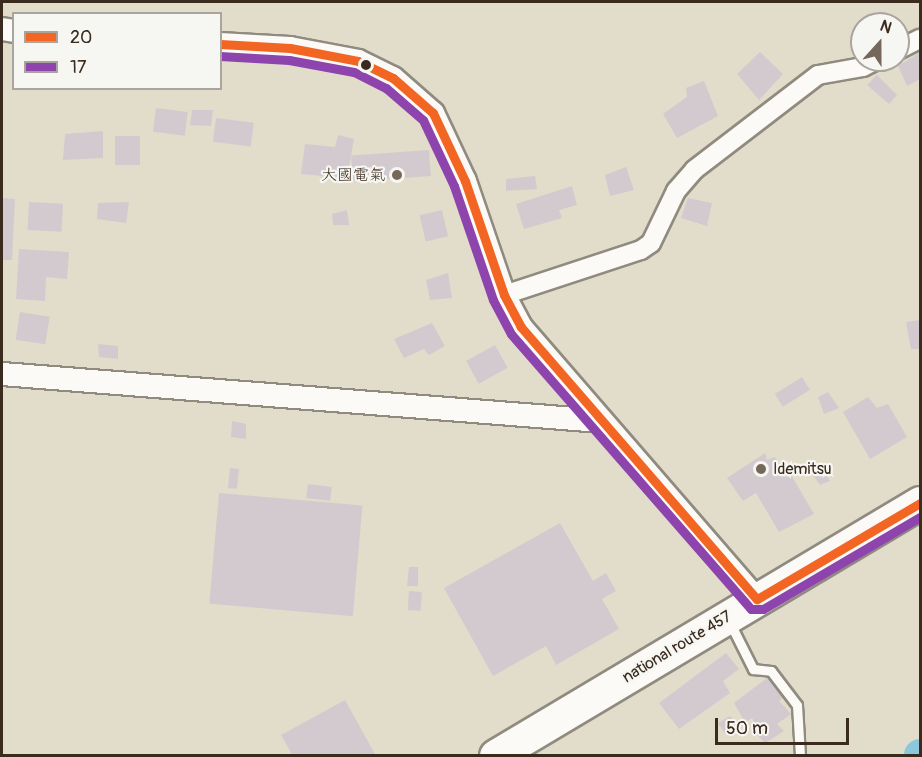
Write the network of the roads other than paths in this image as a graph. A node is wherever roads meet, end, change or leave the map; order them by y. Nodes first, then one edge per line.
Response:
1 (222, 44) edge
2 (850, 69) edge
3 (504, 296) junction
4 (2, 374) edge
5 (601, 421) junction
6 (921, 503) edge
7 (757, 598) junction
8 (727, 616) junction
9 (496, 756) edge
10 (800, 756) edge

1 - 3 street
2 - 3 street
3 - 5 street
4 - 5 street
5 - 7 street
6 - 7 highway, national route 457
7 - 8 highway, national route 457
8 - 9 highway, national route 457
8 - 10 lane

